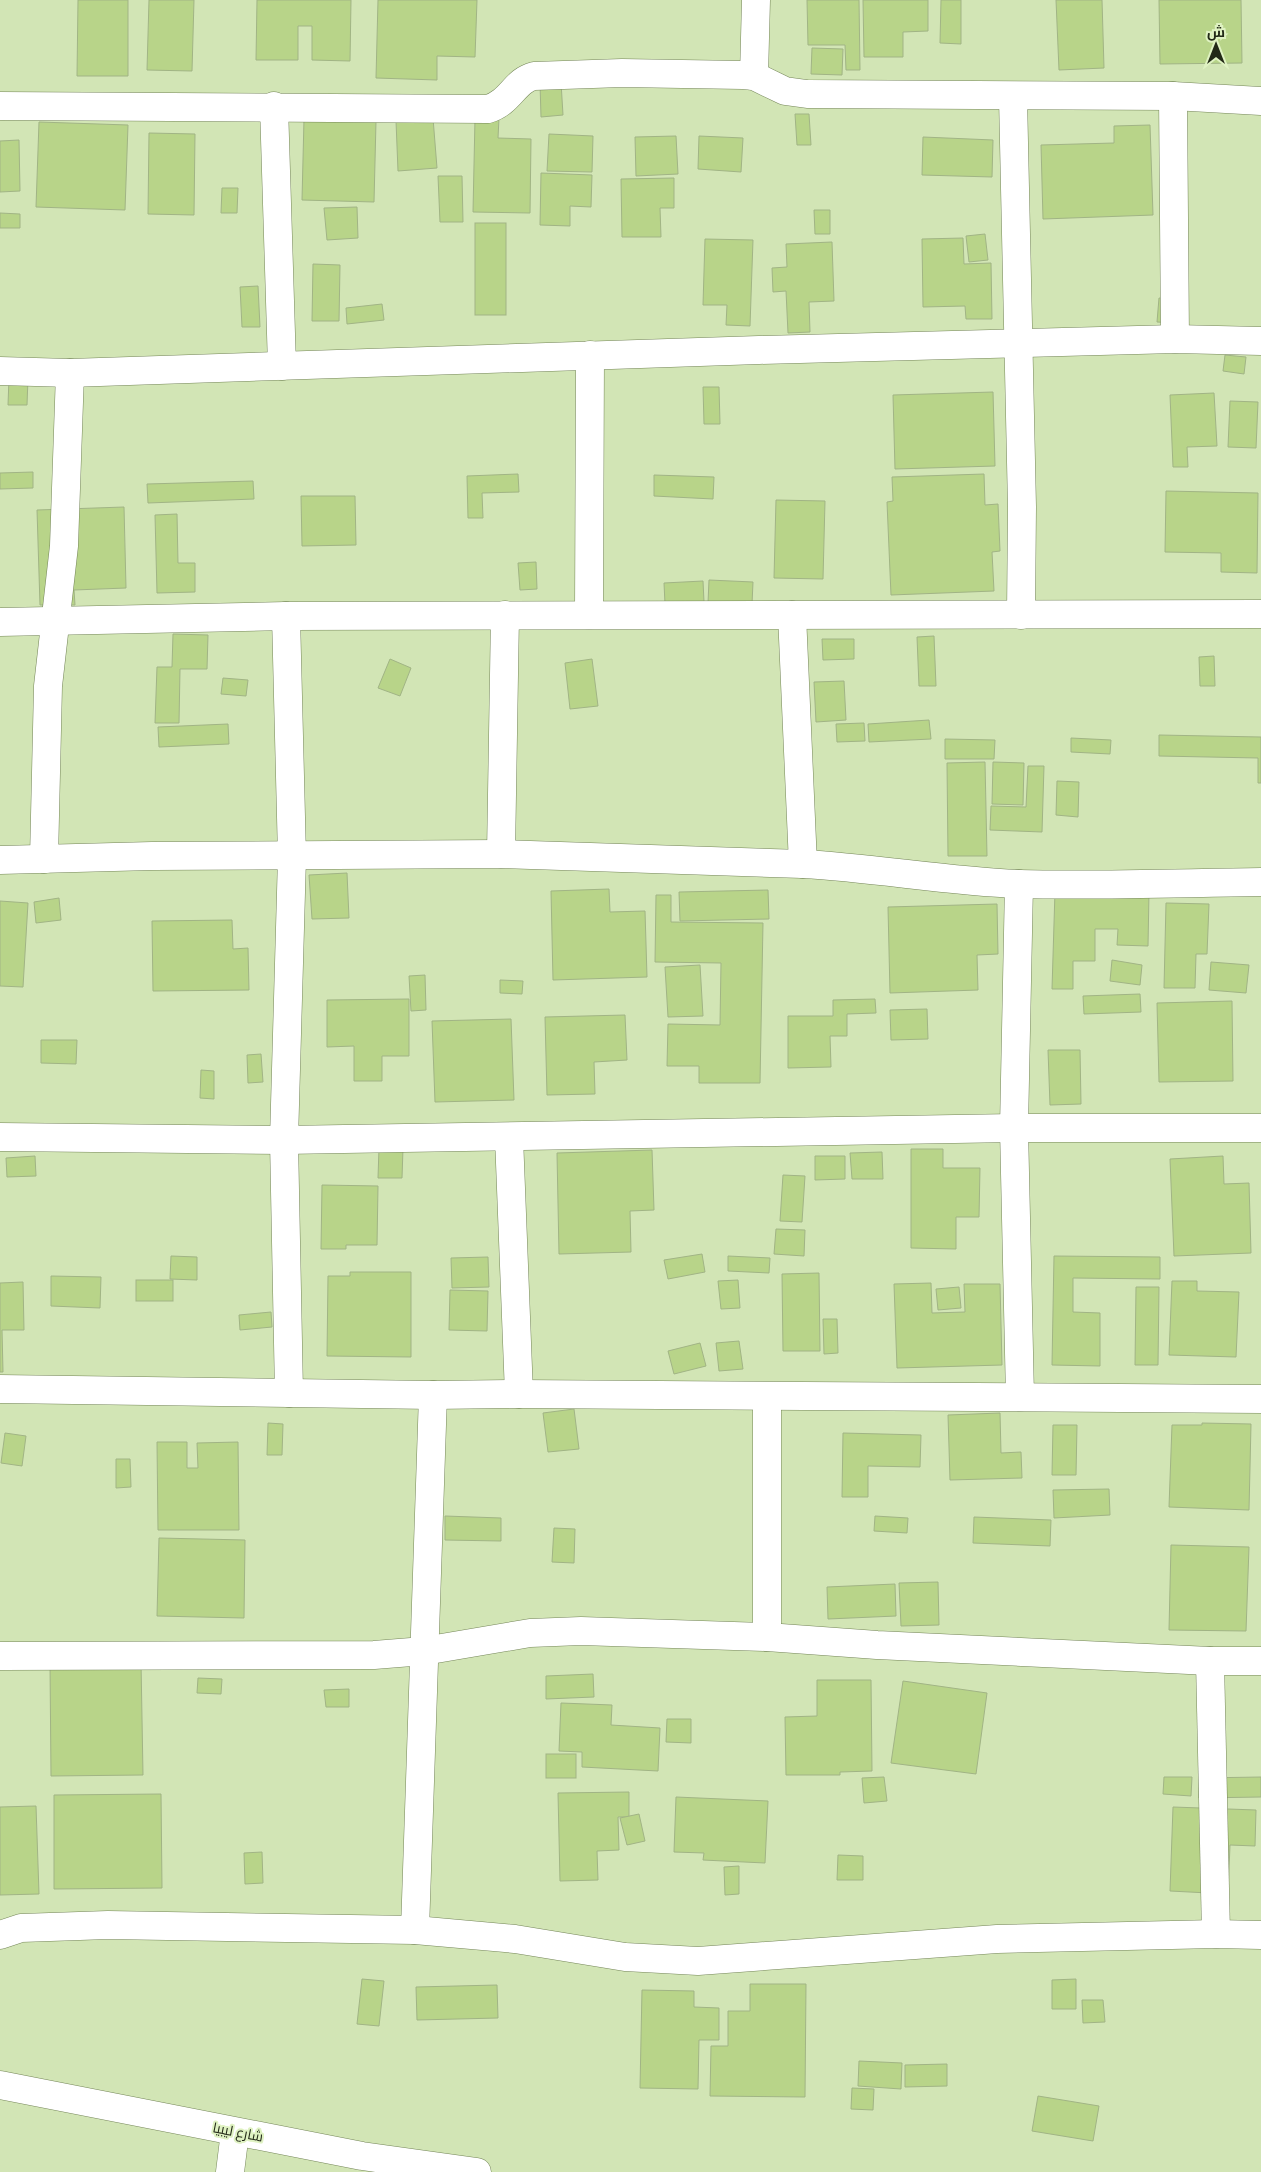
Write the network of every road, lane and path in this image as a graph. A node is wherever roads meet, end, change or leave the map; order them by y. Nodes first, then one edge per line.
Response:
1 (756, 0) edge
2 (754, 76) junction
3 (1013, 96) junction
4 (1173, 96) junction
5 (1261, 101) edge
6 (0, 106) edge
7 (274, 106) junction
8 (1175, 339) junction
9 (1261, 341) edge
10 (1018, 344) junction
11 (590, 355) junction
12 (282, 366) junction
13 (0, 371) edge
14 (70, 373) junction
15 (1261, 614) edge
16 (505, 615) junction
17 (589, 615) junction
18 (792, 615) junction
19 (1021, 615) junction
20 (286, 616) junction
21 (55, 620) junction
22 (0, 622) edge
23 (501, 854) junction
24 (292, 857) junction
25 (44, 859) junction
26 (0, 860) edge
27 (803, 864) junction
28 (1261, 882) edge
29 (1019, 884) junction
30 (1014, 1128) junction
31 (1261, 1128) edge
32 (0, 1137) edge
33 (509, 1137) junction
34 (284, 1140) junction
35 (0, 1389) edge
36 (289, 1393) junction
37 (519, 1394) junction
38 (433, 1395) junction
39 (766, 1397) junction
40 (1020, 1397) junction
41 (1261, 1399) edge
42 (766, 1637) junction
43 (424, 1651) junction
44 (0, 1656) edge
45 (1210, 1661) junction
46 (1261, 1661) edge
47 (414, 1930) junction
48 (1216, 1934) junction
49 (0, 1935) edge
50 (1261, 1935) edge
51 (0, 2085) edge
52 (235, 2132) junction
53 (230, 2172) edge
54 (477, 2172) edge

1 - 2 main road
2 - 3 main road
2 - 7 main road
3 - 4 main road
3 - 10 main road
4 - 5 main road
4 - 8 main road
6 - 7 main road
7 - 12 main road
8 - 9 main road
8 - 10 main road
10 - 11 main road
10 - 19 main road
11 - 12 main road
11 - 17 main road
12 - 14 main road
13 - 14 main road
14 - 21 main road
15 - 19 main road
16 - 17 main road
16 - 20 main road
16 - 23 main road
17 - 18 main road
18 - 19 main road
18 - 27 main road
20 - 21 main road
20 - 24 main road
21 - 22 main road
21 - 25 main road
23 - 24 main road
23 - 27 main road
24 - 25 main road
24 - 34 main road
25 - 26 main road
27 - 29 main road
28 - 29 main road
29 - 30 main road
30 - 31 main road
30 - 33 main road
30 - 40 main road
32 - 34 main road
33 - 34 main road
33 - 37 main road
34 - 36 main road
35 - 36 main road
36 - 38 main road
37 - 38 main road
37 - 39 main road
38 - 43 main road
39 - 40 main road
39 - 42 main road
40 - 41 main road
42 - 43 main road
42 - 45 main road
43 - 44 main road
43 - 47 main road
45 - 46 main road
45 - 48 main road
47 - 48 main road
47 - 49 main road
48 - 50 main road
51 - 52 main road, شارع ليبيا
52 - 53 main road
52 - 54 main road, شارع ليبيا

